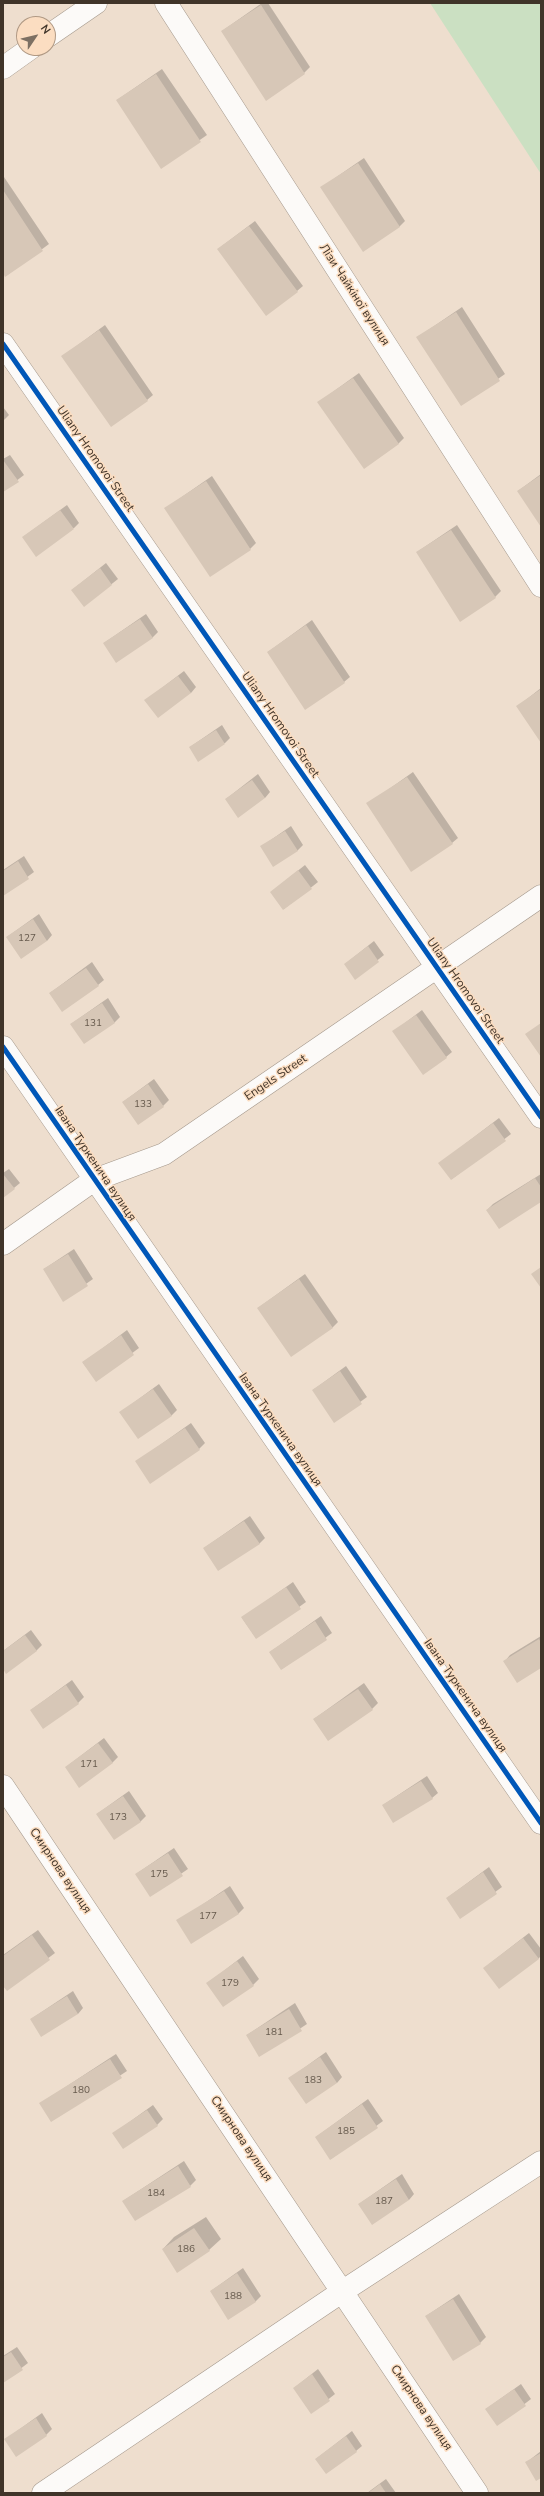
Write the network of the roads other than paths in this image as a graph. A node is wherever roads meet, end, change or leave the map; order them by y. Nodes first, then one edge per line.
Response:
1 (96, 3) edge
2 (166, 3) edge
3 (56, 30) edge
4 (20, 56) edge
5 (3, 68) edge
6 (3, 344) edge
7 (541, 586) edge
8 (541, 896) edge
9 (438, 968) junction
10 (3, 1047) edge
11 (541, 1117) edge
12 (94, 1180) junction
13 (3, 1244) edge
14 (3, 1786) edge
15 (541, 1823) edge
16 (541, 2162) edge
17 (343, 2291) junction
18 (43, 2493) edge
19 (477, 2493) edge

1 - 3 street
2 - 7 street, Лізи Чайкіної вулиця
4 - 5 street
6 - 9 street, Uliany Hromovoi Street
8 - 9 street, Engels Street
9 - 11 street, Uliany Hromovoi Street
9 - 12 street, Engels Street
10 - 12 street, Івана Туркенича вулиця
12 - 13 street, Engels Street
12 - 15 street, Івана Туркенича вулиця
14 - 17 street, Смирнова вулиця
16 - 17 street
17 - 18 street
17 - 19 street, Смирнова вулиця

